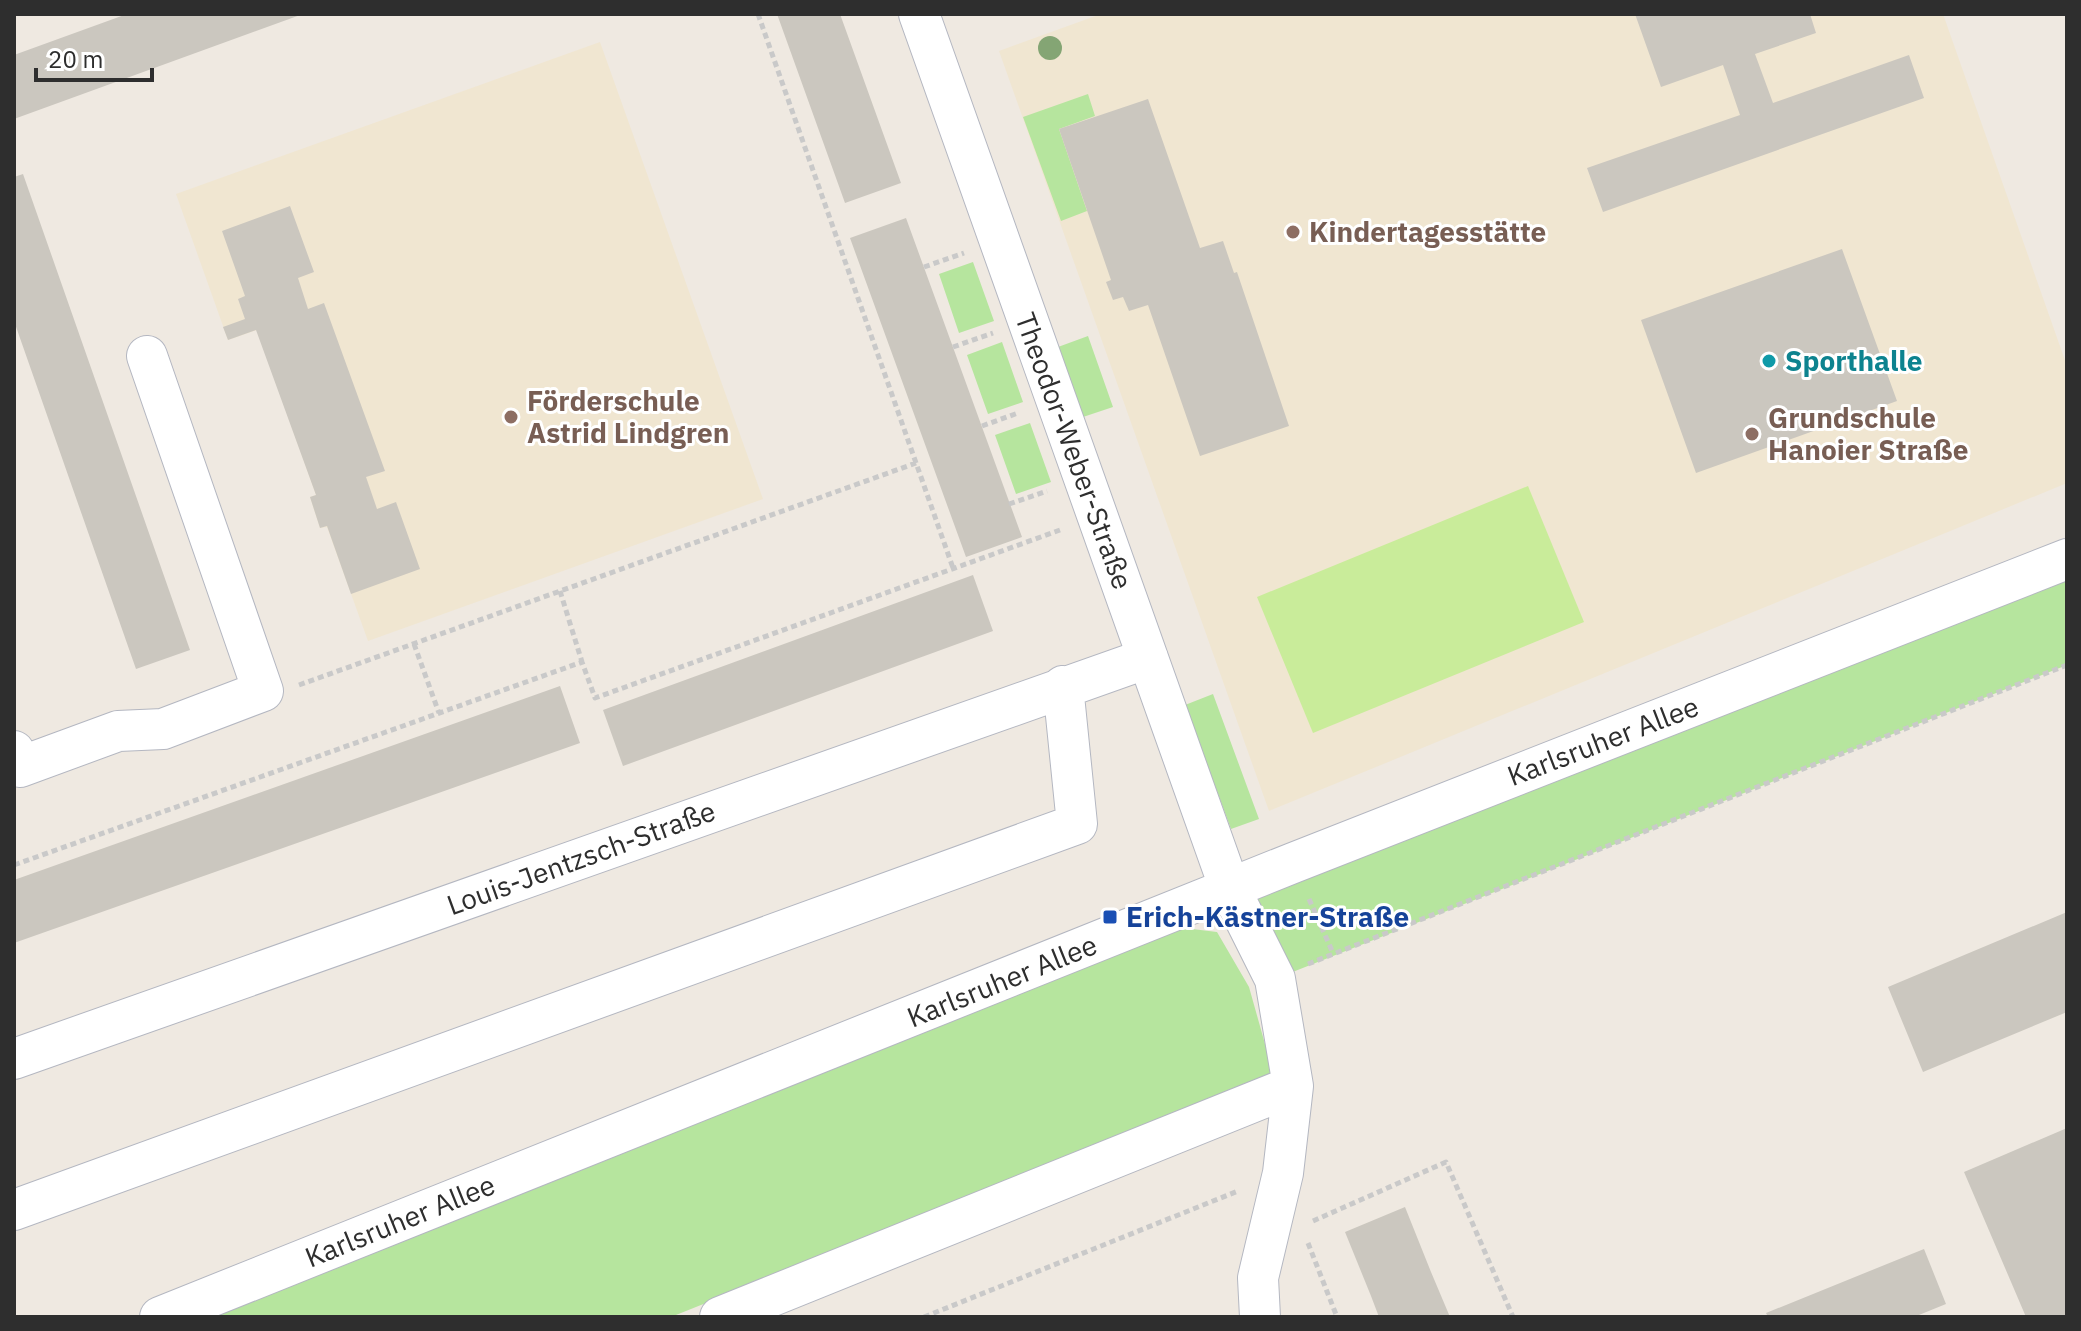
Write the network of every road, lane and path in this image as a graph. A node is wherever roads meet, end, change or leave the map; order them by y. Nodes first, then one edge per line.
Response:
1 (758, 14) edge
2 (919, 14) edge
3 (946, 259) dead end
4 (924, 267) dead end
5 (975, 339) dead end
6 (953, 347) dead end
7 (147, 356) dead end
8 (1002, 418) dead end
9 (982, 426) dead end
10 (916, 463) junction
11 (1030, 497) dead end
12 (1009, 504) dead end
13 (1073, 526) dead end
14 (2067, 559) edge
15 (953, 568) junction
16 (560, 591) junction
17 (414, 644) junction
18 (1148, 658) junction
19 (582, 662) junction
20 (2067, 665) edge
21 (1063, 686) junction
22 (263, 691) junction
23 (439, 713) junction
24 (17, 759) edge
25 (1293, 863) junction
26 (14, 865) edge
27 (1230, 889) junction
28 (1333, 953) junction
29 (1275, 979) junction
30 (14, 1059) edge
31 (1293, 1086) junction
32 (1283, 1173) junction
33 (14, 1210) edge
34 (1286, 1223) junction
35 (160, 1317) edge
36 (720, 1317) edge
37 (924, 1317) edge
38 (1260, 1317) edge
39 (1337, 1317) edge
40 (1513, 1317) edge

1 - 10 path
2 - 18 street, Theodor-Weber-Straße
3 - 4 path
5 - 6 path
7 - 22 street
8 - 9 path
10 - 15 path
10 - 16 path
11 - 12 path
13 - 15 path
14 - 25 street, Karlsruher Allee
15 - 19 path
16 - 17 path
16 - 19 path
17 - 22 path
17 - 23 path
18 - 21 street, Louis-Jentzsch-Straße
18 - 27 street, Theodor-Weber-Straße
19 - 23 path
20 - 28 path
21 - 30 street, Louis-Jentzsch-Straße
21 - 33 street
22 - 24 street
23 - 26 path
25 - 27 street, Karlsruher Allee
25 - 28 path
27 - 29 street
27 - 35 street, Karlsruher Allee
28 - 29 path
29 - 31 street
31 - 32 street
31 - 36 street
32 - 34 street
32 - 37 path
34 - 38 street
34 - 39 path
34 - 40 path

